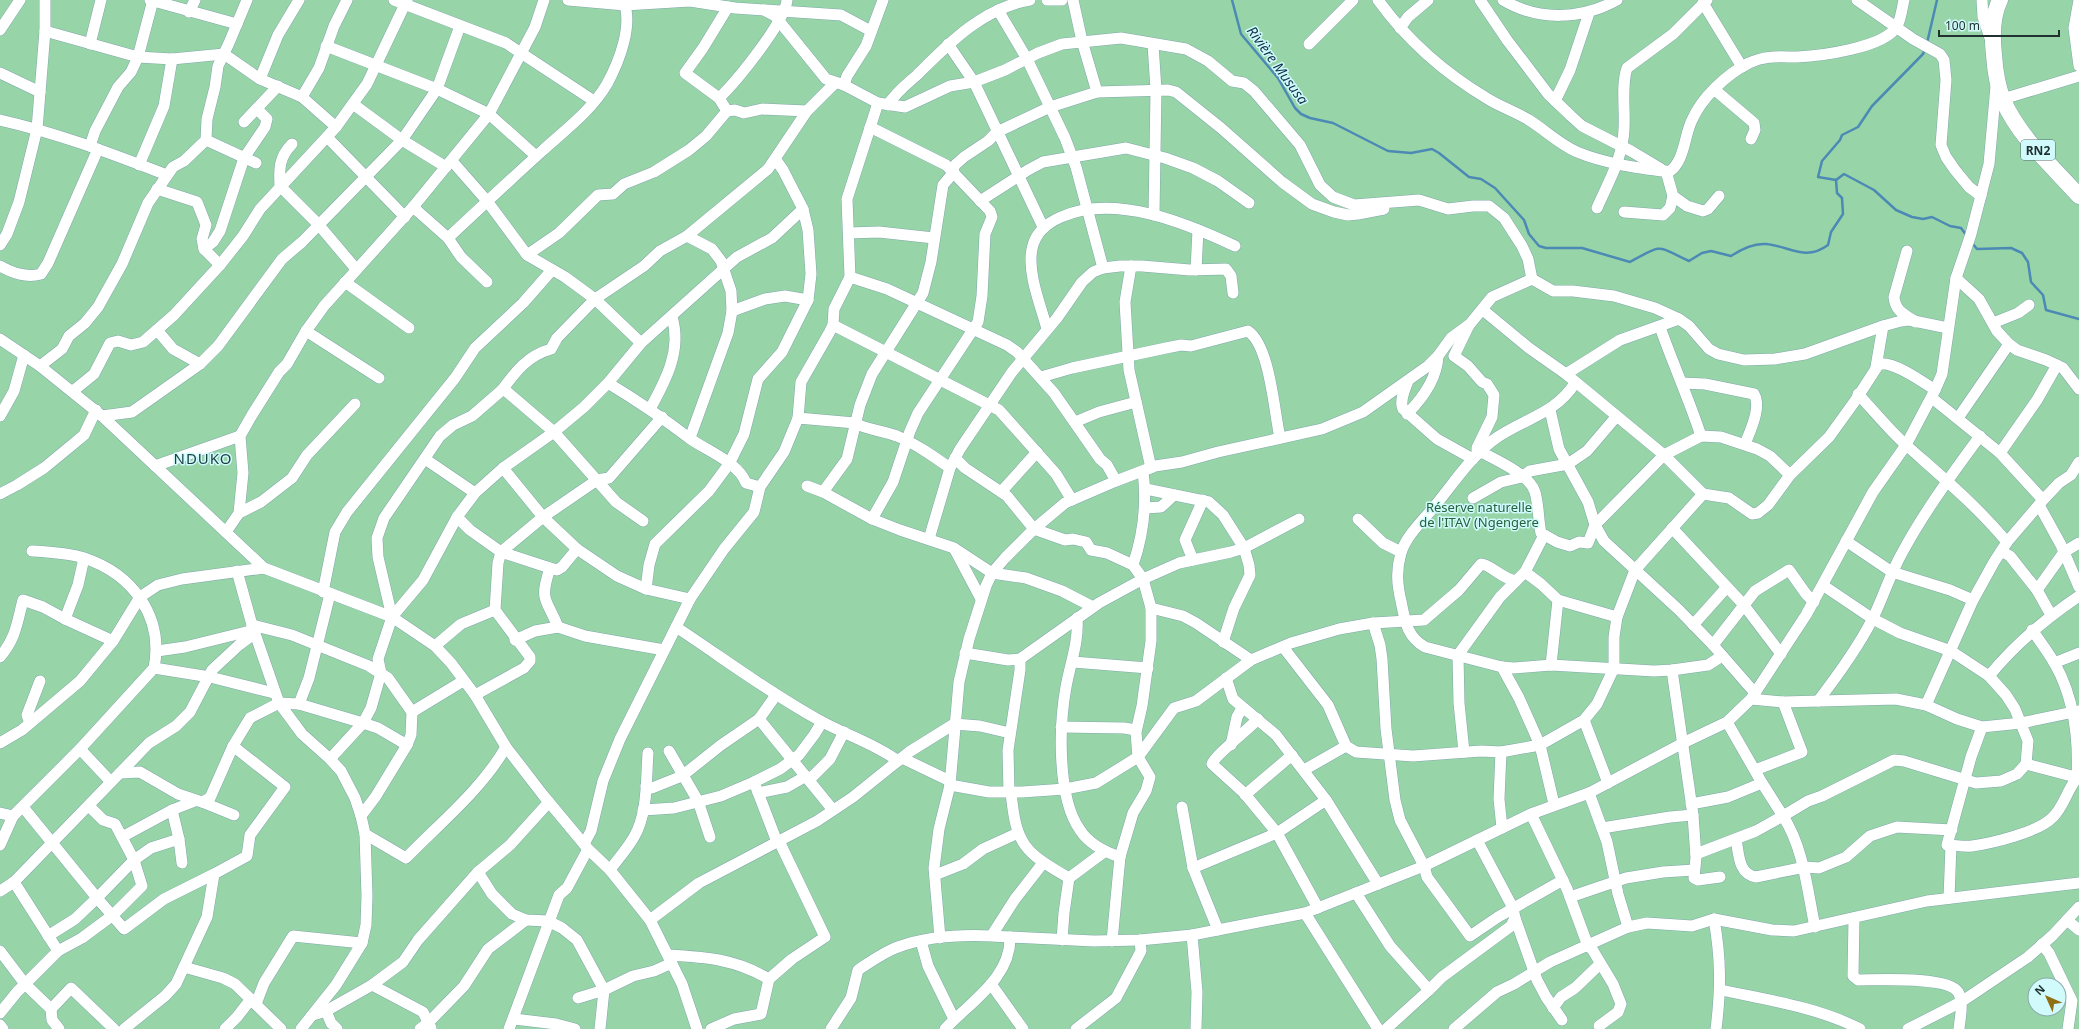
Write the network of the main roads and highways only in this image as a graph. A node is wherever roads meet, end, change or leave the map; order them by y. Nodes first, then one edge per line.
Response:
1 (2000, 0) edge
2 (2079, 196) edge

1 - 2 highway, RN2

